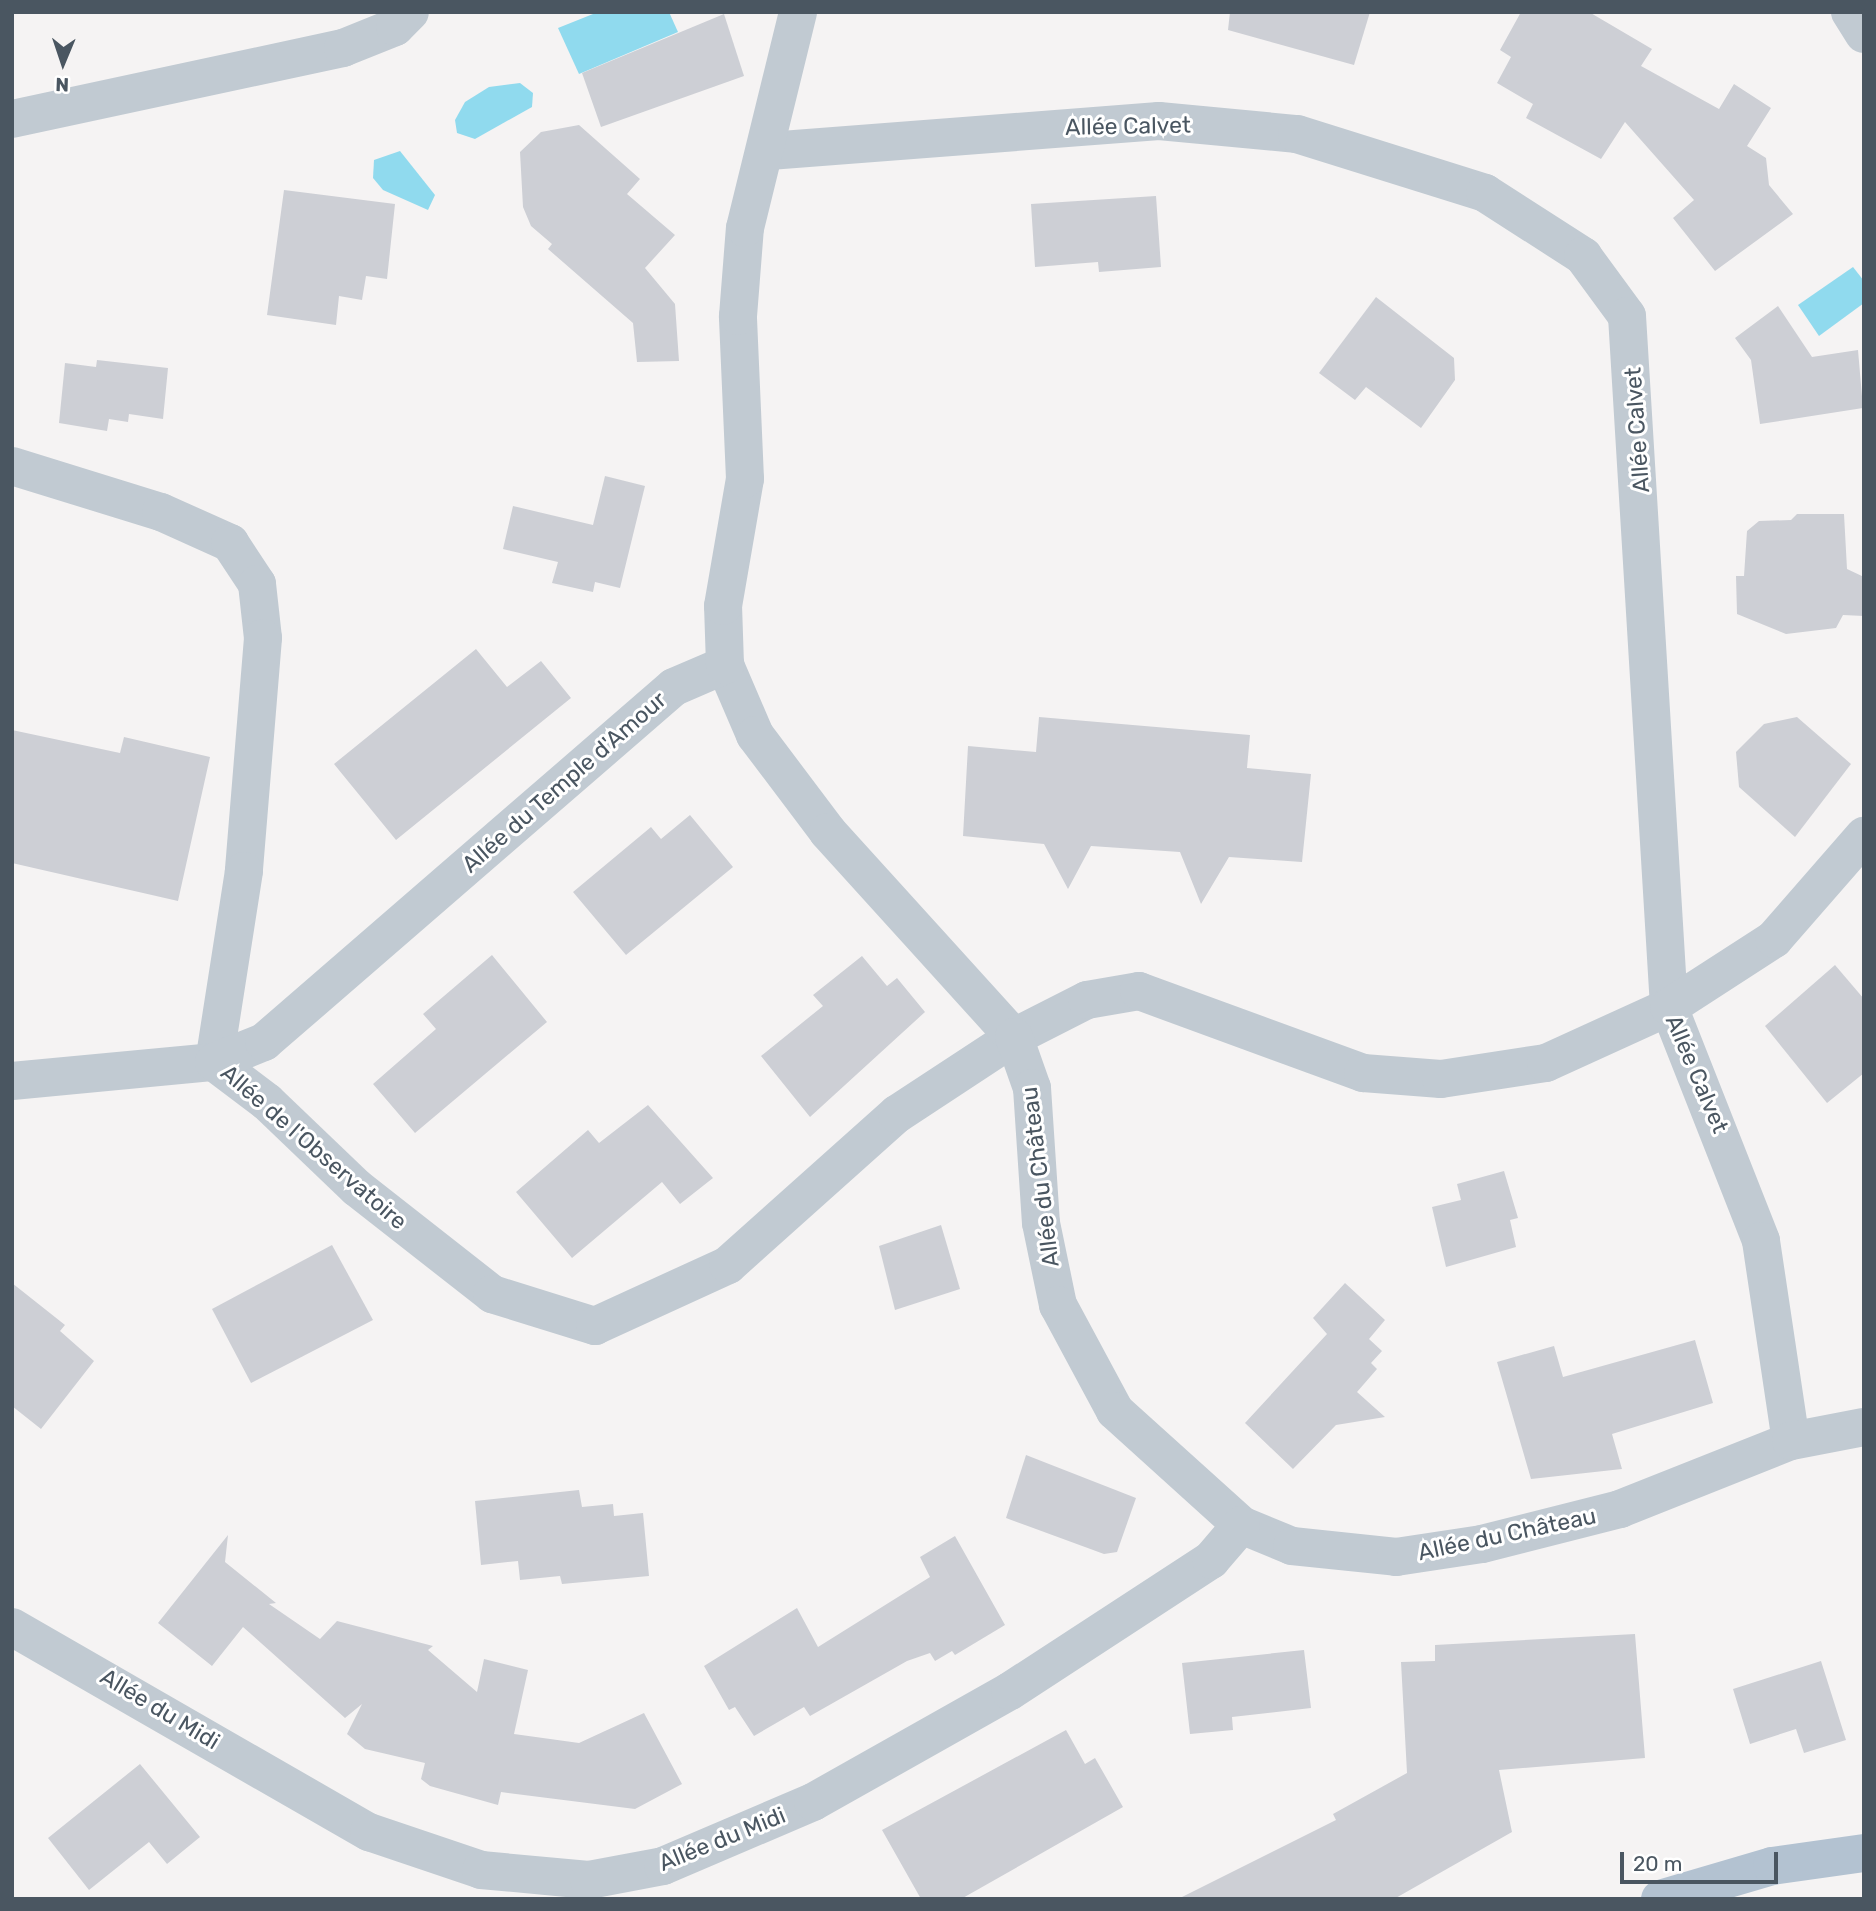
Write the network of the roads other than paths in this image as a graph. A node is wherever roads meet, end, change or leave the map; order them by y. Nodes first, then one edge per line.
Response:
1 (410, 12) edge
2 (798, 12) edge
3 (1850, 12) edge
4 (1864, 34) edge
5 (12, 119) edge
6 (769, 151) junction
7 (12, 467) edge
8 (725, 665) junction
9 (1864, 836) edge
10 (1669, 1007) junction
11 (1014, 1037) junction
12 (214, 1062) junction
13 (12, 1081) edge
14 (1864, 1427) edge
15 (1791, 1441) junction
16 (1241, 1525) junction
17 (12, 1627) edge
18 (1864, 1853) edge
19 (1660, 1899) edge

1 - 5 street
2 - 6 street
3 - 4 street
6 - 8 street
6 - 10 street, Allée Calvet
7 - 12 street, Allée de l'Observatoire
8 - 11 street, Allée du Château
8 - 12 street, Allée du Temple d'Amour
9 - 10 street
10 - 11 street
10 - 15 street, Allée Calvet
11 - 12 street, Allée de l'Observatoire
11 - 16 street, Allée du Château
12 - 13 street, Allée du Temple d'Amour
14 - 15 street, Allée du Château
15 - 16 street, Allée du Château
16 - 17 street, Allée du Midi
18 - 19 main road

